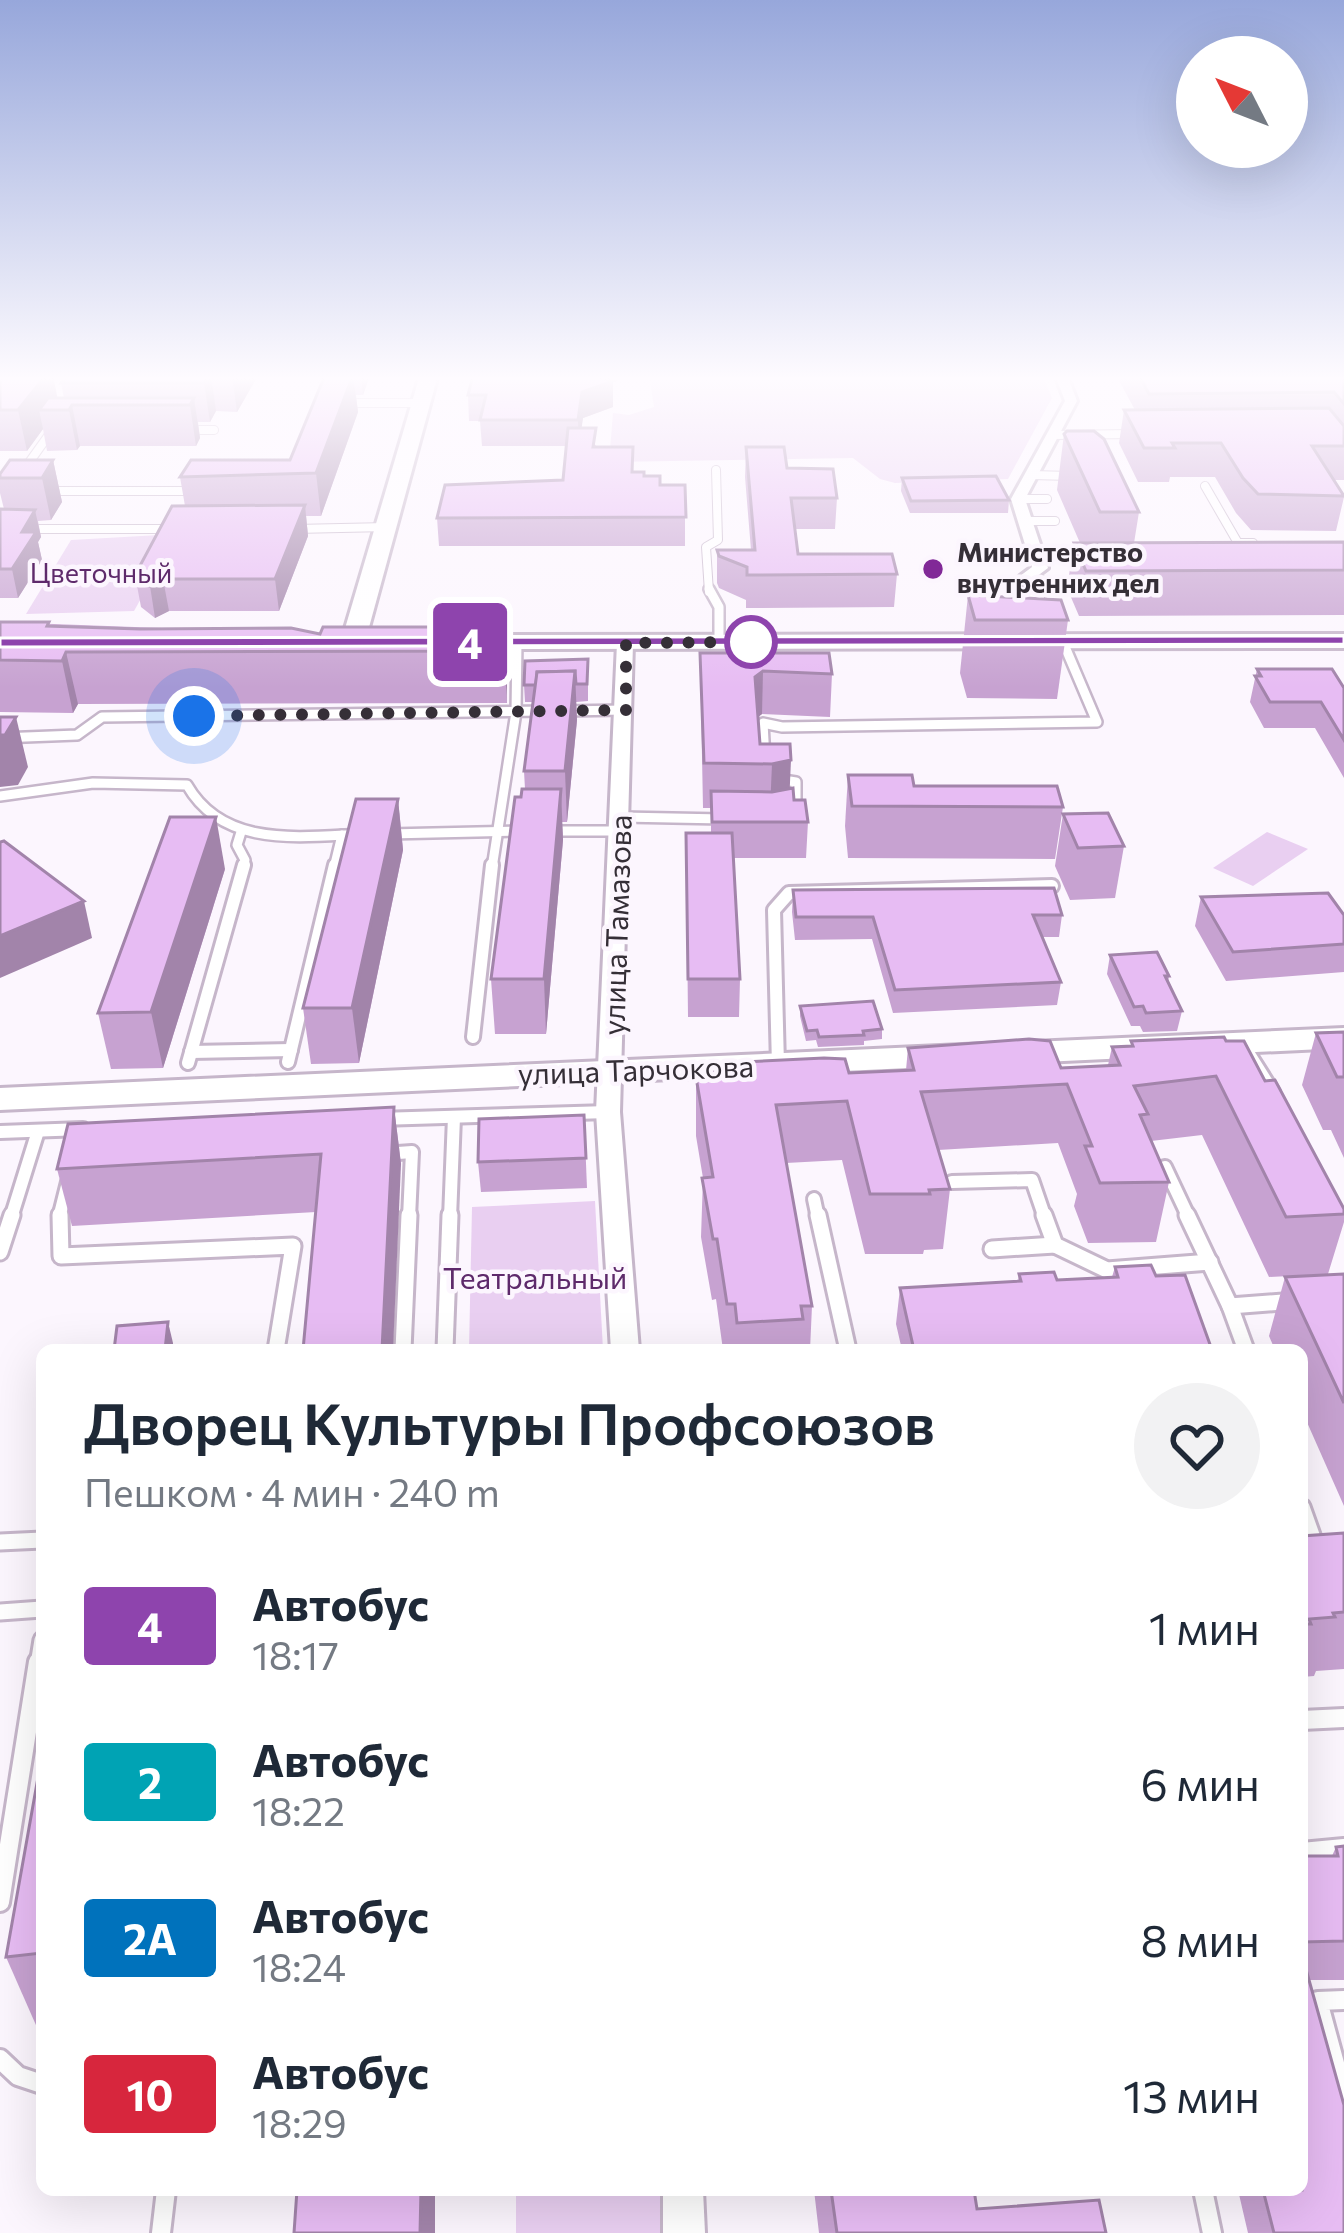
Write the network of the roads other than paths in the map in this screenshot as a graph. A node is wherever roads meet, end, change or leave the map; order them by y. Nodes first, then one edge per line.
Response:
1 (400, 479) edge
2 (716, 479) edge
3 (1029, 479) edge
4 (1205, 487) dead end
5 (31, 491) edge
6 (212, 491) edge
7 (1018, 499) junction
8 (1047, 499) dead end
9 (1026, 520) junction
10 (1055, 521) dead end
11 (387, 527) junction
12 (178, 529) edge
13 (276, 529) edge
14 (0, 530) edge
15 (1261, 544) edge
16 (1035, 550) junction
17 (1065, 550) dead end
18 (1029, 580) junction
19 (1099, 580) edge
20 (1344, 641) edge
21 (355, 642) edge
22 (423, 642) edge
23 (517, 642) junction
24 (718, 642) junction
25 (1058, 642) junction
26 (626, 643) junction
27 (626, 710) junction
28 (516, 712) junction
29 (0, 738) edge
30 (0, 796) edge
31 (789, 817) edge
32 (728, 819) edge
33 (622, 824) junction
34 (496, 831) junction
35 (241, 832) junction
36 (342, 835) junction
37 (1052, 886) edge
38 (472, 1037) dead end
39 (1344, 1038) edge
40 (1242, 1042) junction
41 (778, 1065) junction
42 (613, 1072) junction
43 (0, 1100) edge
44 (1279, 1102) edge
45 (608, 1112) junction
46 (454, 1117) junction
47 (361, 1120) edge
48 (105, 1128) edge
49 (82, 1129) junction
50 (38, 1131) junction
51 (0, 1132) edge
52 (76, 1149) edge
53 (367, 1154) edge
54 (1165, 1167) edge
55 (72, 1169) edge
56 (952, 1183) edge
57 (814, 1199) dead end
58 (1055, 1245) junction
59 (992, 1249) dead end
60 (0, 1252) edge
61 (1210, 1262) junction
62 (1321, 1299) edge
63 (1230, 1306) junction
64 (277, 1344) edge
65 (403, 1344) edge
66 (446, 1344) edge
67 (626, 1344) edge
68 (847, 1344) edge
69 (1244, 1344) edge
70 (36, 1540) edge
71 (0, 1542) edge
72 (36, 1609) edge
73 (0, 1612) edge
74 (36, 1677) edge
75 (1344, 1718) edge
76 (1308, 1720) edge
77 (1344, 1848) edge
78 (1308, 1851) edge
79 (0, 1902) edge
80 (1344, 2000) edge
81 (0, 2059) edge
82 (36, 2082) edge
83 (1344, 2097) edge
84 (165, 2196) edge
85 (682, 2196) edge
86 (1204, 2196) edge
87 (161, 2233) edge
88 (685, 2233) edge
89 (1212, 2233) edge

1 - 11 street
2 - 24 lane
3 - 7 street
4 - 15 lane
5 - 6 lane
7 - 8 lane
7 - 9 street
9 - 10 lane
9 - 16 street
11 - 13 lane
11 - 21 street
12 - 14 lane
16 - 17 lane
16 - 18 street
18 - 19 lane
18 - 25 street
20 - 25 street
22 - 23 street
23 - 26 street
23 - 28 lane
24 - 25 street
24 - 26 street
25 - 31 lane
26 - 27 street, улица Тамазова
27 - 28 lane
27 - 33 street, улица Тамазова
28 - 29 lane
28 - 34 lane
30 - 35 lane
32 - 33 lane
33 - 34 lane
33 - 42 street, улица Тамазова
34 - 36 lane
34 - 38 lane
35 - 36 lane
35 - 36 lane
37 - 41 lane
39 - 40 street, улица Тарчокова
40 - 41 street, улица Тарчокова
40 - 44 lane
41 - 42 street, улица Тарчокова
42 - 43 street, улица Тарчокова
42 - 45 street, улица Тамазова
45 - 46 lane
45 - 67 street, улица Тамазова
46 - 47 lane
46 - 66 lane
48 - 49 lane
49 - 50 lane
49 - 52 lane
50 - 51 lane
50 - 60 lane
53 - 65 lane
54 - 61 lane
55 - 64 lane
56 - 58 lane
57 - 68 lane
58 - 59 lane
58 - 61 lane
61 - 63 lane
62 - 63 lane
63 - 69 lane
70 - 71 lane
72 - 73 lane
74 - 79 lane
75 - 76 lane
77 - 78 lane
80 - 83 lane
81 - 82 lane
84 - 87 lane
85 - 88 street
86 - 89 lane

